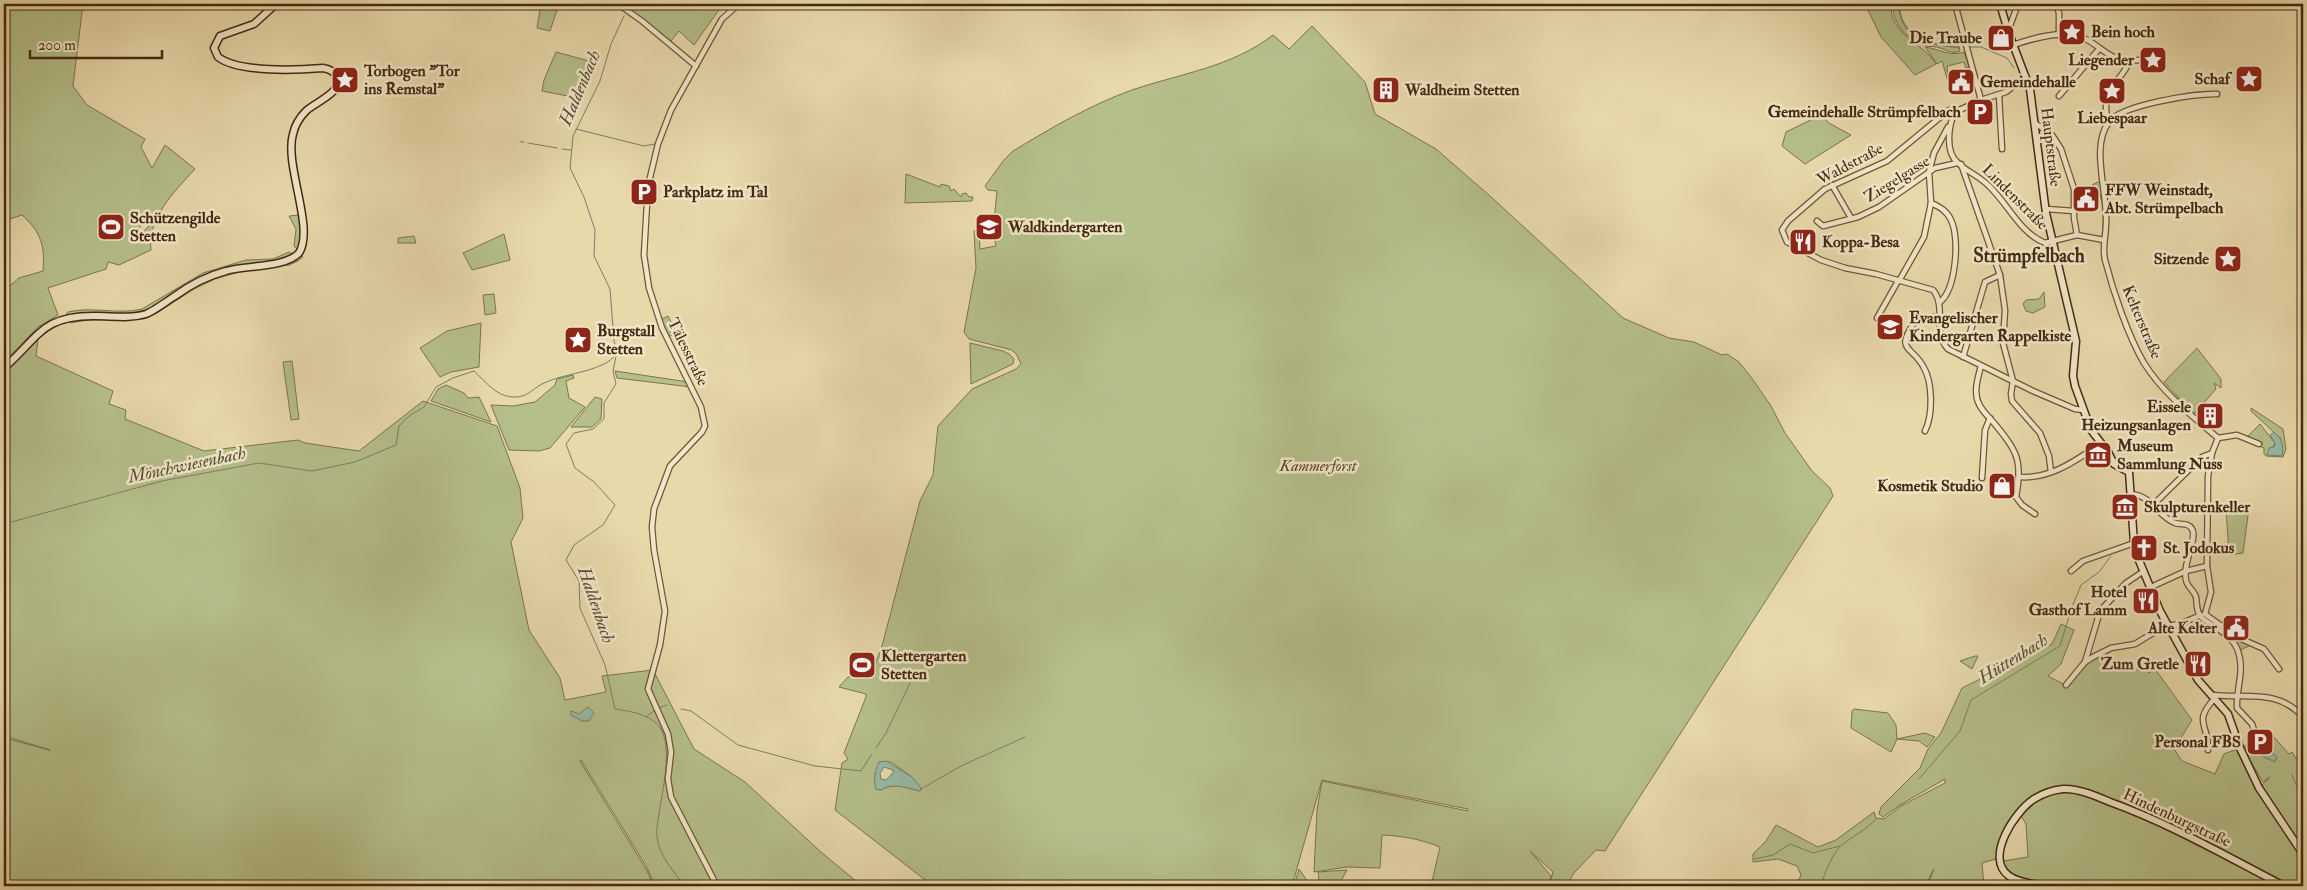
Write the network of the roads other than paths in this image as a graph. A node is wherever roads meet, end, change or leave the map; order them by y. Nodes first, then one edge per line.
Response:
1 (276, 4) edge
2 (618, 4) edge
3 (739, 4) edge
4 (1954, 4) edge
5 (2000, 4) edge
6 (2018, 4) edge
7 (2056, 4) edge
8 (2014, 10) junction
9 (2003, 14) junction
10 (2008, 31) junction
11 (2059, 35) junction
12 (2013, 45) junction
13 (2099, 50) junction
14 (2139, 60) dead end
15 (2130, 61) junction
16 (696, 66) junction
17 (2026, 76) junction
18 (2217, 94) dead end
19 (1999, 95) junction
20 (2060, 96) dead end
21 (1981, 100) junction
22 (1955, 112) junction
23 (2108, 122) junction
24 (2035, 123) junction
25 (1950, 124) junction
26 (2002, 148) dead end
27 (1959, 164) junction
28 (1929, 172) junction
29 (1832, 185) junction
30 (1931, 203) junction
31 (2046, 209) junction
32 (2074, 211) junction
33 (1851, 218) junction
34 (1817, 221) dead end
35 (2077, 235) junction
36 (2104, 240) junction
37 (2052, 241) junction
38 (2000, 275) junction
39 (1899, 281) junction
40 (1940, 302) junction
41 (1940, 316) junction
42 (1876, 318) dead end
43 (1963, 357) junction
44 (1980, 366) junction
45 (4, 368) edge
46 (2013, 381) junction
47 (2083, 410) junction
48 (1990, 418) junction
49 (1926, 431) dead end
50 (2218, 441) junction
51 (2102, 443) junction
52 (2259, 444) dead end
53 (2212, 453) junction
54 (2051, 472) junction
55 (2020, 477) junction
56 (1982, 478) dead end
57 (2131, 494) junction
58 (2154, 504) junction
59 (2035, 514) dead end
60 (2134, 543) junction
61 (2208, 566) junction
62 (2071, 571) dead end
63 (2186, 571) junction
64 (2144, 572) junction
65 (2151, 587) junction
66 (2202, 614) junction
67 (2167, 625) junction
68 (2085, 662) junction
69 (2279, 669) dead end
70 (2066, 685) dead end
71 (2214, 696) junction
72 (2236, 697) junction
73 (2303, 717) edge
74 (2258, 742) dead end
75 (2208, 750) dead end
76 (2303, 854) edge
77 (717, 886) edge
78 (2045, 886) edge
79 (2284, 886) edge

1 - 45 main road
2 - 16 street
3 - 16 street, Tälesstraße
4 - 21 street
5 - 9 main road, Hauptstraße
6 - 8 street
7 - 11 street
8 - 9 street
8 - 10 street
9 - 10 main road, Hauptstraße
10 - 12 main road, Hauptstraße
11 - 12 street
11 - 13 street
12 - 17 main road, Hauptstraße
13 - 15 street
13 - 20 street
14 - 15 street
15 - 23 street, Kelterstraße
16 - 77 street, Tälesstraße
17 - 19 street
17 - 24 main road, Hauptstraße
18 - 23 street
19 - 21 street
19 - 26 street
21 - 22 street
22 - 25 street, Lindenstraße
22 - 29 street, Waldstraße
23 - 36 street, Kelterstraße
24 - 31 main road, Hauptstraße
24 - 32 street
25 - 27 street, Lindenstraße
25 - 28 street
27 - 28 street, Ziegelgasse
27 - 37 street, Lindenstraße
27 - 38 street
28 - 30 street
28 - 33 street, Ziegelgasse
29 - 33 street, Ziegelgasse
29 - 39 street, Waldstraße
30 - 39 street
30 - 40 street
31 - 32 street, Hauptstraße
31 - 37 main road, Hauptstraße
32 - 35 street
33 - 34 street, Ziegelgasse
35 - 36 street
35 - 37 street
36 - 50 street, Kelterstraße
37 - 47 main road, Hauptstraße
38 - 43 street
38 - 46 street
39 - 40 street
39 - 42 street
40 - 41 street
41 - 43 street
41 - 49 street
43 - 44 street
44 - 46 street
44 - 48 street
46 - 47 street
46 - 54 street
47 - 51 main road, Hauptstraße
48 - 55 street
48 - 56 street
50 - 52 street
50 - 53 street
51 - 54 street
51 - 57 main road, Hauptstraße
53 - 58 street
53 - 61 street
54 - 55 street
55 - 59 street
57 - 58 street
57 - 60 main road
58 - 63 street
60 - 62 street
60 - 64 main road
61 - 63 street
61 - 66 street
63 - 65 street
63 - 66 street
64 - 65 main road
64 - 68 street
65 - 67 main road
66 - 67 street
66 - 69 street
66 - 72 street
67 - 68 street
67 - 71 main road
68 - 70 street
71 - 72 street
71 - 75 street
71 - 76 main road
72 - 73 street
72 - 74 street
78 - 79 main road, Hindenburgstraße

